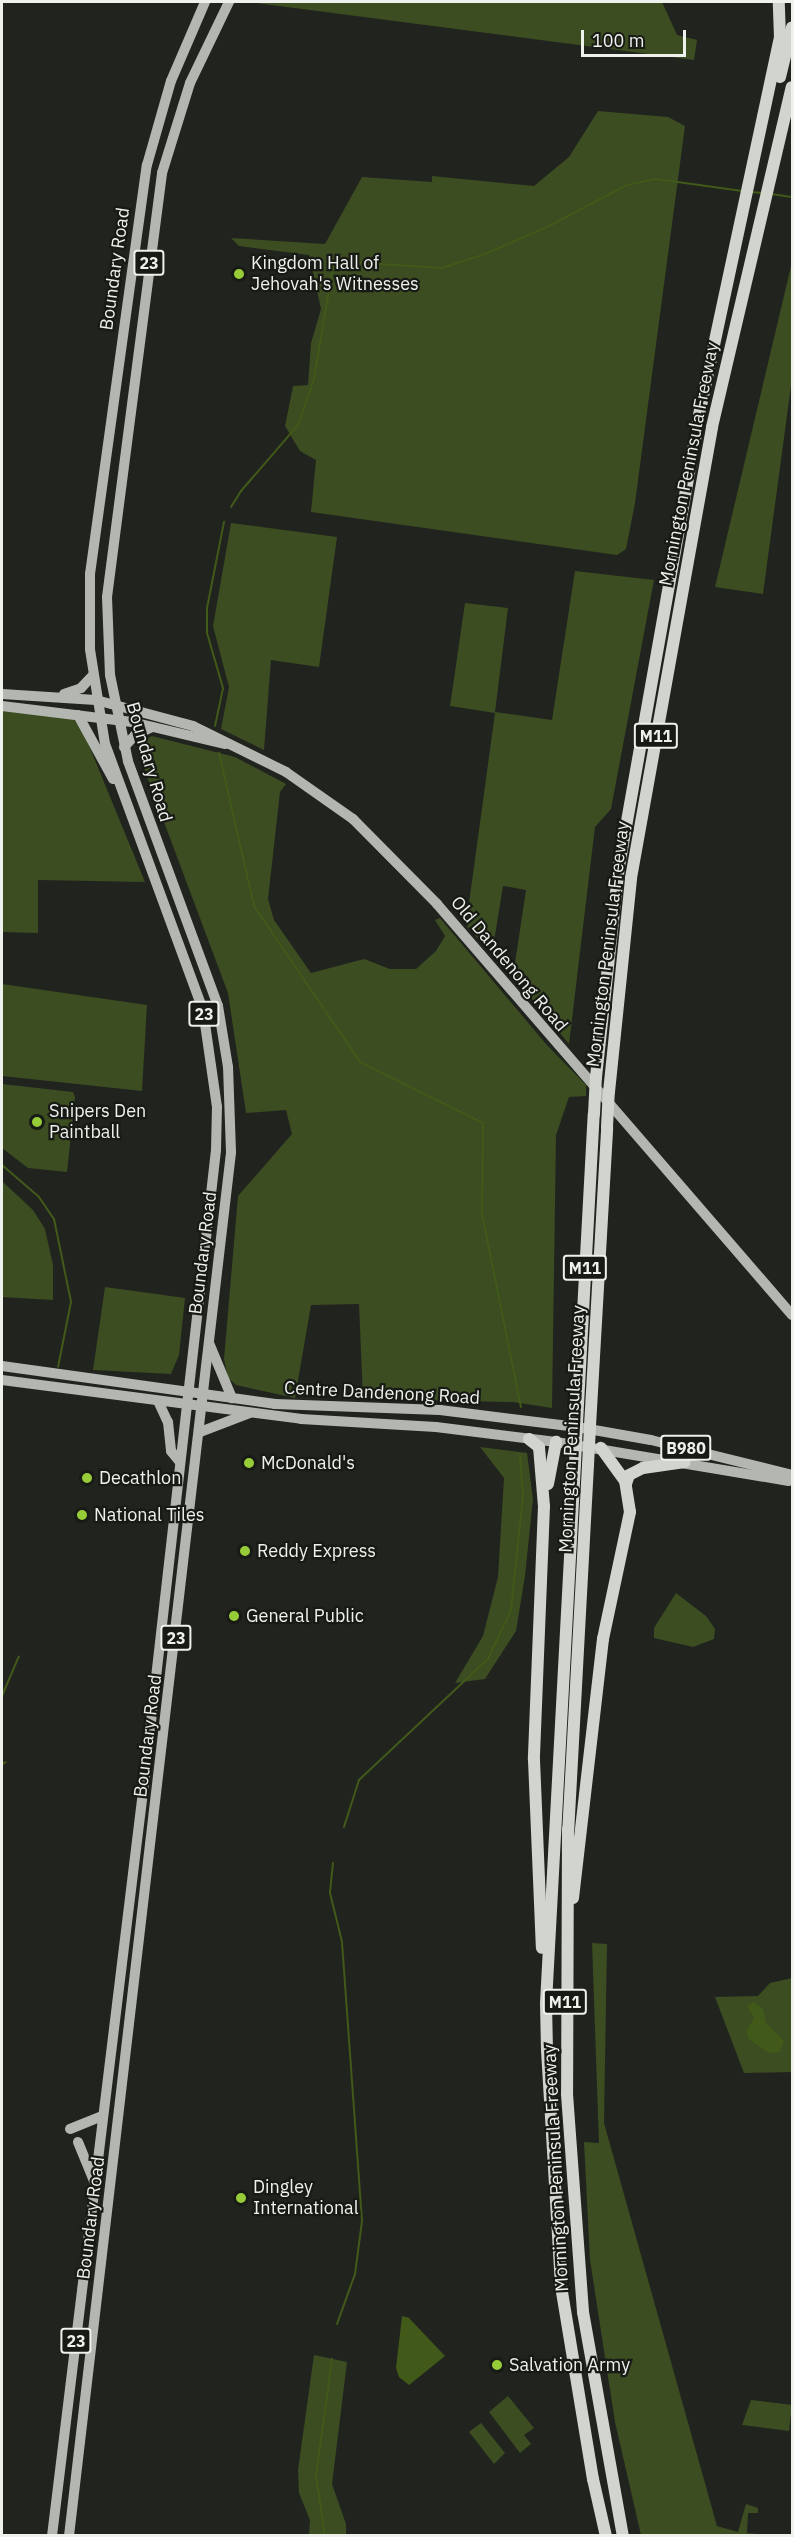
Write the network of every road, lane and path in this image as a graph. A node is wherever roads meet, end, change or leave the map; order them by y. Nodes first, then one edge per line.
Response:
1 (205, 2) edge
2 (229, 2) edge
3 (778, 2) edge
4 (792, 27) edge
5 (196, 66) junction
6 (792, 87) edge
7 (164, 100) junction
8 (762, 129) junction
9 (100, 494) junction
10 (120, 496) junction
11 (93, 675) junction
12 (2, 694) edge
13 (59, 696) junction
14 (96, 700) junction
15 (114, 704) junction
16 (2, 706) edge
17 (78, 715) junction
18 (99, 717) junction
19 (117, 720) junction
20 (156, 727) junction
21 (124, 747) junction
22 (242, 748) junction
23 (117, 783) junction
24 (792, 1315) edge
25 (209, 1343) junction
26 (2, 1366) edge
27 (2, 1380) edge
28 (188, 1392) junction
29 (204, 1394) junction
30 (158, 1401) junction
31 (230, 1402) junction
32 (186, 1404) junction
33 (202, 1406) junction
34 (251, 1412) junction
35 (581, 1426) junction
36 (200, 1432) junction
37 (529, 1439) junction
38 (556, 1442) junction
39 (601, 1448) junction
40 (180, 1462) junction
41 (685, 1462) junction
42 (792, 1475) edge
43 (792, 1481) edge
44 (627, 1484) junction
45 (544, 1506) junction
46 (187, 1541) junction
47 (168, 1561) junction
48 (566, 1956) junction
49 (546, 2003) junction
50 (102, 2116) junction
51 (70, 2129) dead end
52 (78, 2142) dead end
53 (94, 2181) junction
54 (51, 2535) edge
55 (69, 2535) edge
56 (606, 2535) edge
57 (623, 2535) edge

1 - 7 main road, Boundary Road / 23
2 - 5 main road, Boundary Road / 23
3 - 8 highway, Mornington Peninsula Freeway / M11
4 - 8 highway, Mornington Peninsula Freeway / M11
5 - 7 main road
5 - 10 main road, Boundary Road / 23
6 - 35 highway, Mornington Peninsula Freeway / M11, bridge
7 - 9 main road, Boundary Road / 23
8 - 35 highway, Mornington Peninsula Freeway / M11, bridge
9 - 10 main road
9 - 11 main road, Boundary Road / 23
10 - 15 main road, Boundary Road / 23
11 - 13 main road
11 - 14 main road, Boundary Road / 23
12 - 13 main road, Old Dandenong Road
13 - 14 main road, Old Dandenong Road
14 - 15 main road, Old Dandenong Road
14 - 18 main road, Boundary Road / 23
15 - 19 main road, Boundary Road / 23
15 - 22 main road, Old Dandenong Road
16 - 17 main road, Old Dandenong Road
17 - 18 main road, Old Dandenong Road
17 - 23 main road
18 - 19 main road, Old Dandenong Road
18 - 23 main road, Boundary Road / 23
19 - 20 main road, Old Dandenong Road
19 - 21 main road, Boundary Road / 23
20 - 21 main road
20 - 22 main road, Old Dandenong Road
21 - 25 main road, Boundary Road / 23
22 - 24 main road, Old Dandenong Road
23 - 28 main road, Boundary Road / 23
25 - 29 main road, Boundary Road / 23
25 - 31 main road
26 - 28 main road, Centre Dandenong Road
27 - 30 main road, Centre Dandenong Road
28 - 29 main road, Centre Dandenong Road / B980
28 - 32 main road, Boundary Road / 23
29 - 31 main road, Centre Dandenong Road / B980
29 - 33 main road, Boundary Road / 23
30 - 32 main road, Centre Dandenong Road
30 - 40 main road
31 - 33 main road, Centre Dandenong Road / B980
31 - 34 main road, Centre Dandenong Road / B980
31 - 35 main road, Centre Dandenong Road / B980
32 - 33 main road, Centre Dandenong Road / B980
32 - 40 main road, Boundary Road / 23
33 - 36 main road, Boundary Road / 23
34 - 36 main road
34 - 37 main road, Centre Dandenong Road / B980
35 - 38 main road
35 - 39 main road
35 - 42 main road, Centre Dandenong Road / B980
35 - 48 highway, Mornington Peninsula Freeway / M11, bridge
35 - 49 highway, Mornington Peninsula Freeway / M11, bridge
36 - 46 main road, Boundary Road / 23
37 - 38 main road, Centre Dandenong Road / B980
37 - 45 highway
38 - 39 main road, Centre Dandenong Road / B980
38 - 45 highway
39 - 41 main road, Centre Dandenong Road / B980
39 - 44 highway
40 - 47 main road, Boundary Road / 23
41 - 43 main road, Centre Dandenong Road / B980
41 - 44 highway
44 - 48 highway
45 - 49 highway
46 - 47 main road
46 - 55 main road, Boundary Road / 23
47 - 50 main road, Boundary Road / 23
48 - 57 highway, Mornington Peninsula Freeway / M11
49 - 56 highway, Mornington Peninsula Freeway / M11
50 - 51 main road
50 - 53 main road, Boundary Road / 23
52 - 53 main road
53 - 54 main road, Boundary Road / 23

